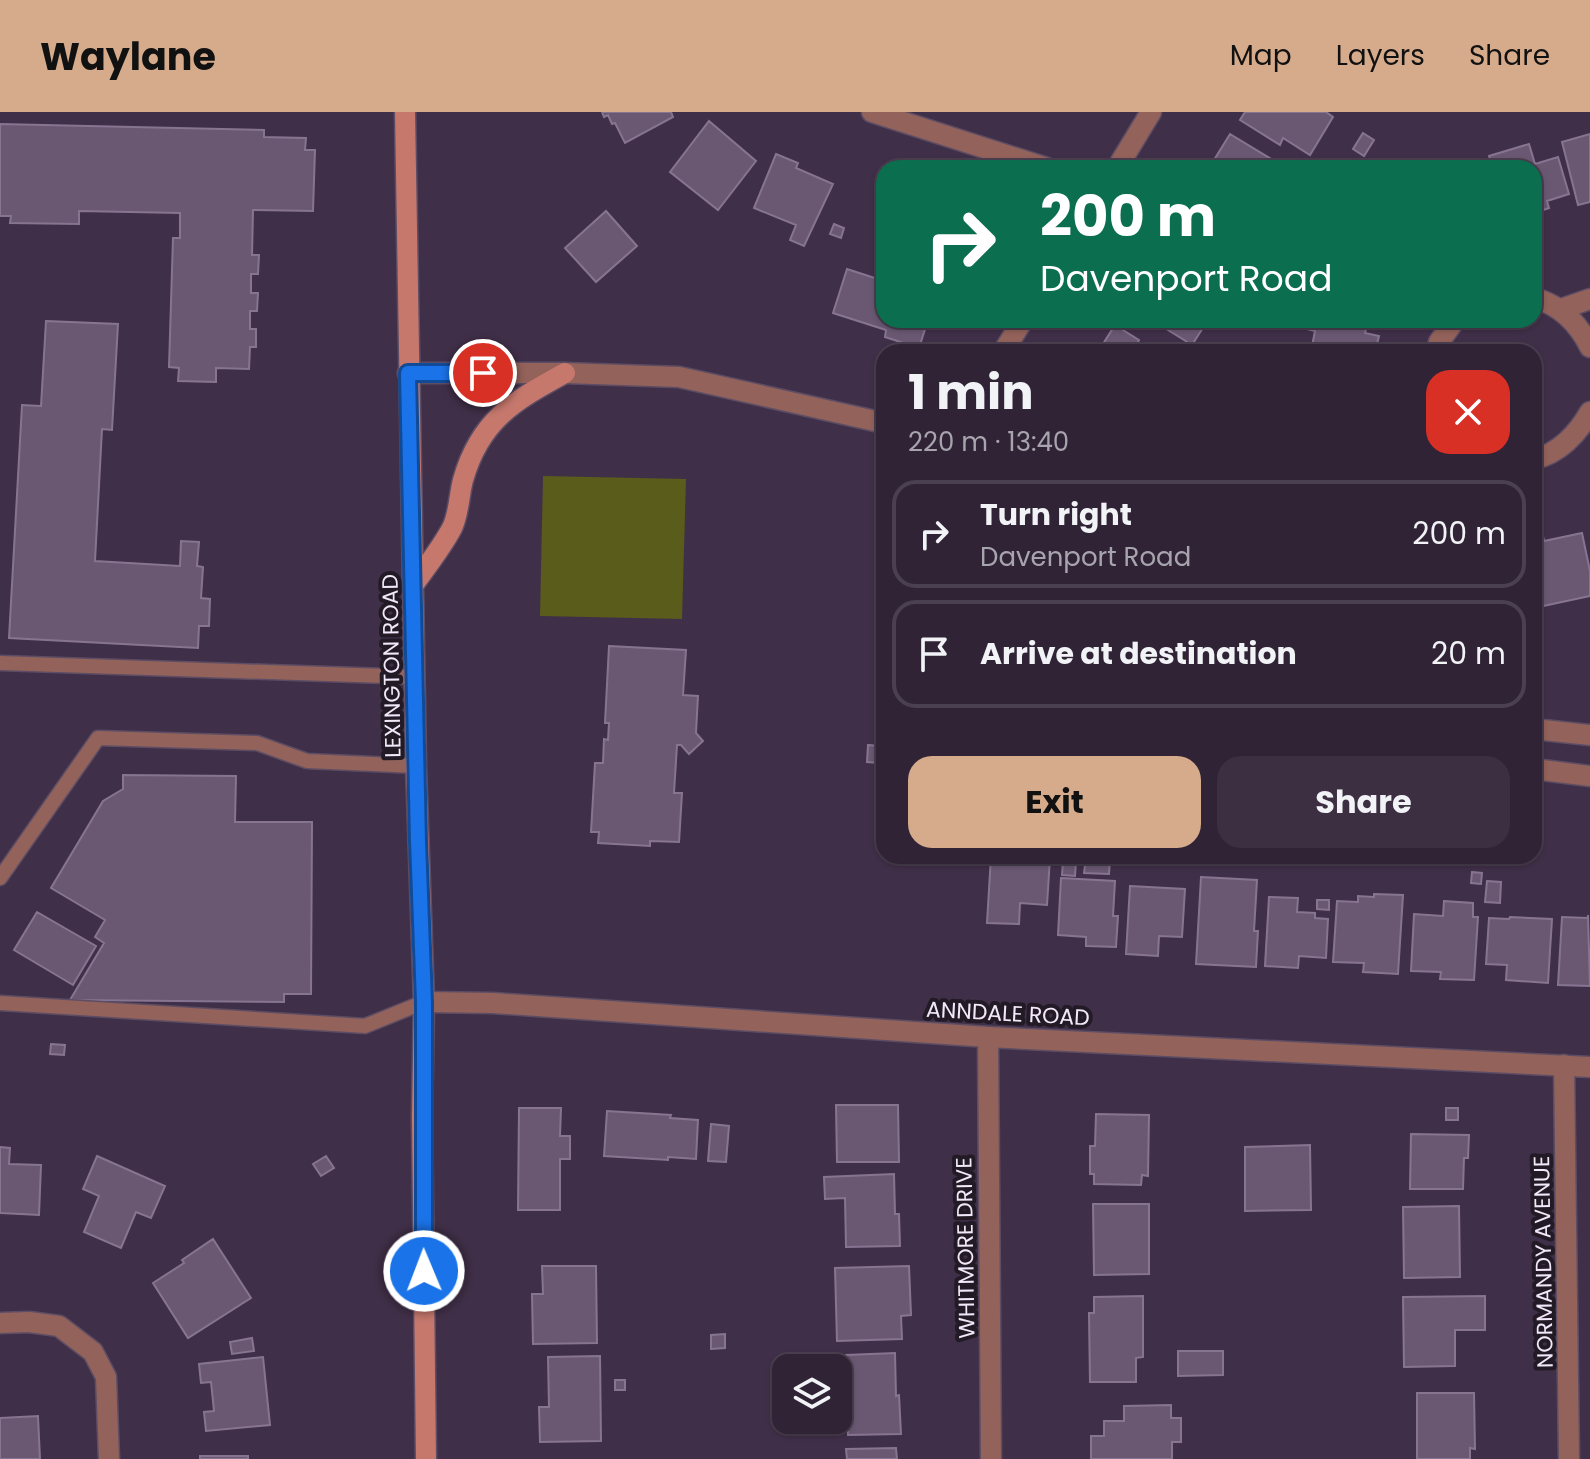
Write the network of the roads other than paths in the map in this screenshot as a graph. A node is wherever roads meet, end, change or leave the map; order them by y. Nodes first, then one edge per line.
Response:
1 (405, 112) edge
2 (872, 112) edge
3 (1151, 112) edge
4 (1022, 160) edge
5 (1122, 160) edge
6 (1590, 299) edge
7 (1542, 301) edge
8 (1561, 309) junction
9 (1590, 347) edge
10 (408, 373) junction
11 (565, 373) junction
12 (1590, 412) edge
13 (876, 421) edge
14 (1542, 457) edge
15 (414, 584) junction
16 (0, 663) edge
17 (415, 677) junction
18 (1542, 730) edge
19 (1590, 735) edge
20 (416, 766) junction
21 (1542, 770) edge
22 (1590, 776) edge
23 (0, 878) edge
24 (424, 1002) junction
25 (0, 1003) edge
26 (988, 1037) junction
27 (1564, 1065) junction
28 (1590, 1067) edge
29 (0, 1323) edge
30 (109, 1459) edge
31 (426, 1459) edge
32 (991, 1459) edge
33 (1569, 1459) edge

1 - 10 main road, LEXINGTON ROAD
2 - 4 street
3 - 5 street
6 - 8 street
7 - 8 street
8 - 9 street
10 - 11 street
10 - 15 main road, LEXINGTON ROAD
11 - 13 street
11 - 15 main road
12 - 14 street
15 - 17 main road, LEXINGTON ROAD
16 - 17 lane
17 - 20 main road, LEXINGTON ROAD
18 - 19 street
20 - 23 lane
20 - 24 main road, LEXINGTON ROAD
21 - 22 street
24 - 25 lane
24 - 26 street, ANNDALE ROAD
24 - 31 main road, LEXINGTON ROAD
26 - 27 street, ANNDALE ROAD
26 - 32 street, WHITMORE DRIVE
27 - 28 street, ANNDALE ROAD
27 - 33 street, NORMANDY AVENUE
29 - 30 street

